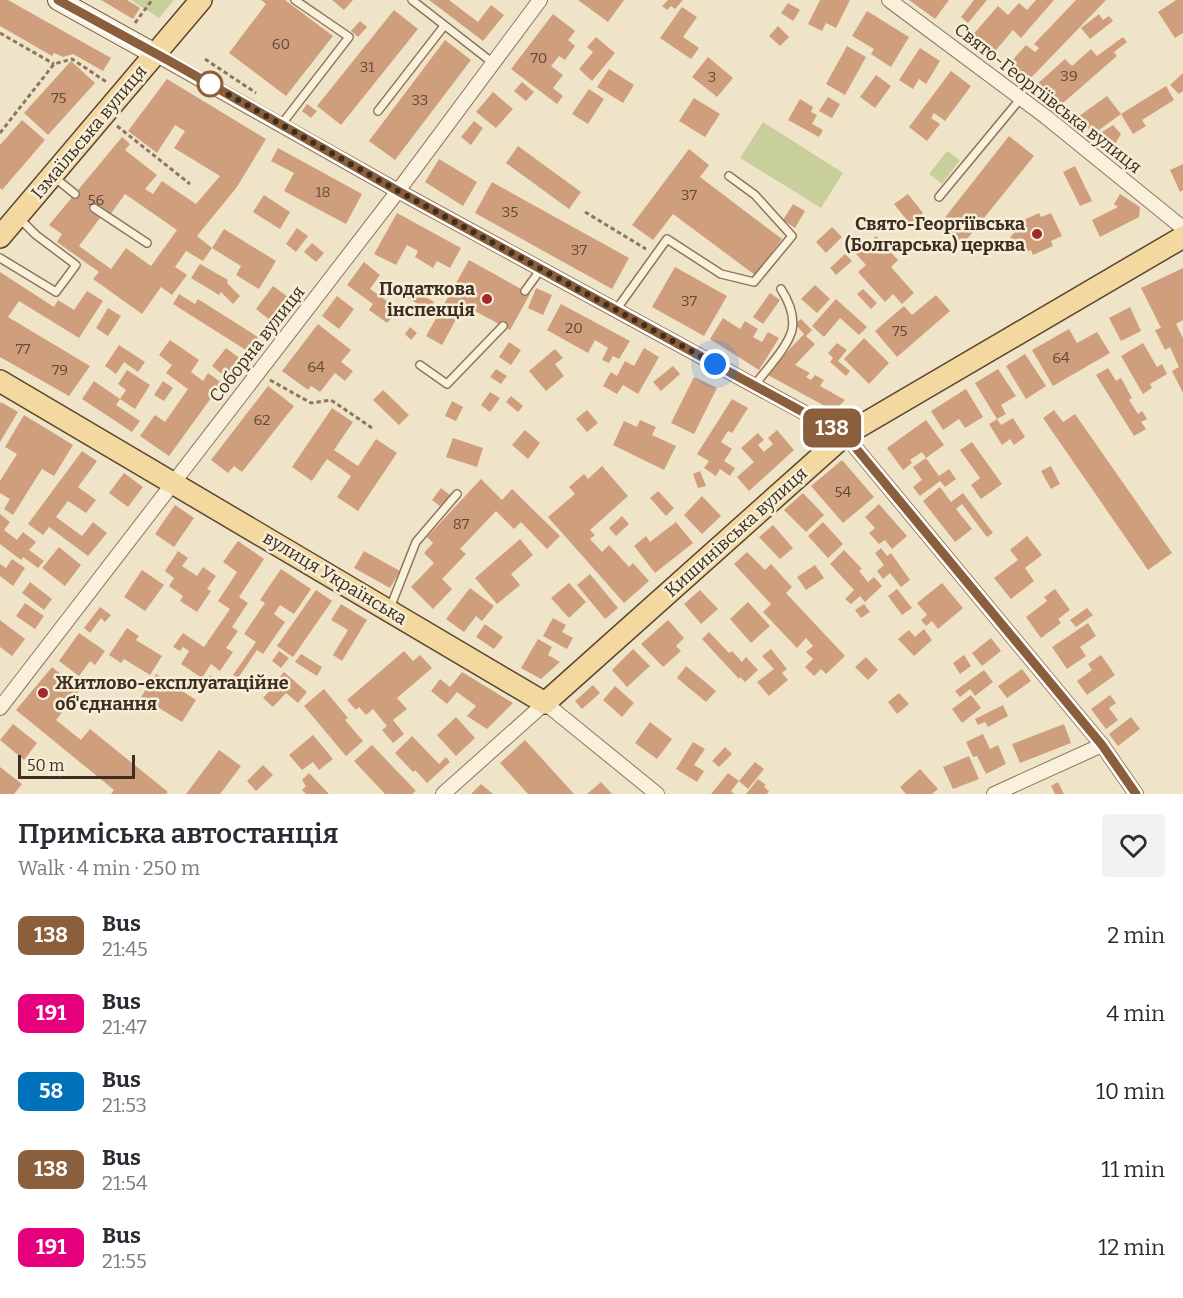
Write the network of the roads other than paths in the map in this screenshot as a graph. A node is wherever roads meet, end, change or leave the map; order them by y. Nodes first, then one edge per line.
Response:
1 (58, 0) edge
2 (201, 0) edge
3 (295, 0) edge
4 (412, 0) edge
5 (540, 0) edge
6 (890, 0) edge
7 (444, 26) junction
8 (155, 54) junction
9 (493, 63) junction
10 (1021, 98) junction
11 (378, 111) dead end
12 (280, 125) junction
13 (52, 176) junction
14 (729, 176) dead end
15 (398, 191) junction
16 (75, 194) dead end
17 (939, 197) dead end
18 (94, 208) dead end
19 (17, 216) junction
20 (1183, 228) edge
21 (0, 237) edge
22 (1183, 237) edge
23 (147, 243) dead end
24 (0, 258) edge
25 (541, 269) junction
26 (781, 289) dead end
27 (525, 291) dead end
28 (616, 310) junction
29 (503, 326) dead end
30 (420, 365) dead end
31 (0, 381) edge
32 (754, 386) junction
33 (845, 435) junction
34 (173, 482) junction
35 (457, 494) dead end
36 (389, 610) junction
37 (545, 703) junction
38 (0, 708) edge
39 (1102, 745) junction
40 (443, 794) edge
41 (657, 794) edge
42 (994, 794) edge
43 (1136, 794) edge

1 - 8 street
2 - 8 main road, Ізмаїльська вулиця
3 - 12 lane
4 - 7 lane
5 - 9 street, Соборна вулиця
6 - 10 street, Свято-Георгіївська вулиця
7 - 9 lane
7 - 11 lane
8 - 12 street
8 - 13 main road, Ізмаїльська вулиця
9 - 15 street, Соборна вулиця
10 - 17 lane
10 - 20 street, Свято-Георгіївська вулиця
12 - 15 street
13 - 16 lane
13 - 19 main road, Ізмаїльська вулиця
14 - 28 lane
15 - 25 street
15 - 34 street, Соборна вулиця
18 - 23 lane
19 - 21 main road, Ізмаїльська вулиця
19 - 24 lane
22 - 33 main road, Кишинівська вулиця
25 - 27 lane
25 - 28 street
26 - 32 lane
28 - 32 street
29 - 30 lane
31 - 34 main road, вулиця Українська
32 - 33 street
33 - 37 main road, Кишинівська вулиця
33 - 39 street
34 - 36 main road, вулиця Українська
34 - 38 street, Соборна вулиця
35 - 36 lane
36 - 37 main road, вулиця Українська
37 - 40 street, Кишинівська вулиця
37 - 41 street, вулиця Українська
39 - 42 street
39 - 43 street

